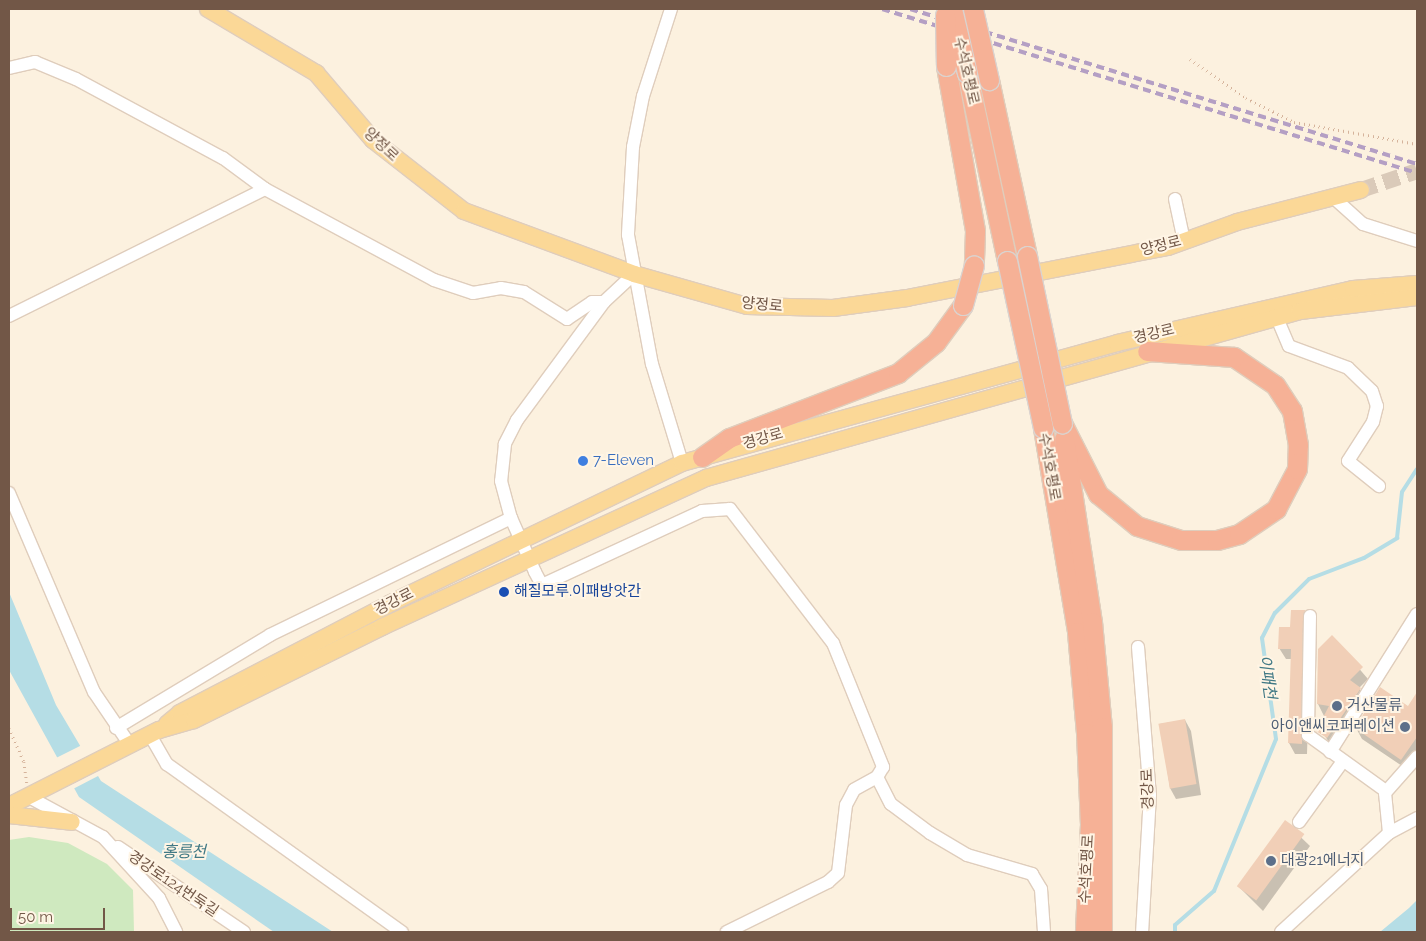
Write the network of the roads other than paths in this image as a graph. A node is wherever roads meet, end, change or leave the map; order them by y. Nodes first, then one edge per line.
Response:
1 (208, 9) edge
2 (671, 9) edge
3 (945, 9) edge
4 (952, 9) edge
5 (973, 9) edge
6 (9, 68) edge
7 (265, 189) junction
8 (1361, 190) tunnel mouth
9 (1334, 198) junction
10 (1175, 199) dead end
11 (1184, 241) junction
12 (1417, 241) edge
13 (634, 274) junction
14 (1417, 284) edge
15 (1417, 297) edge
16 (604, 302) junction
17 (9, 316) edge
18 (1277, 318) junction
19 (1147, 351) junction
20 (1062, 423) junction
21 (702, 457) junction
22 (682, 463) junction
23 (1379, 486) dead end
24 (9, 494) edge
25 (510, 518) junction
26 (520, 540) junction
27 (529, 558) junction
28 (1417, 614) edge
29 (1310, 616) dead end
30 (1138, 647) dead end
31 (116, 728) junction
32 (155, 733) junction
33 (126, 748) junction
34 (1330, 752) junction
35 (1417, 757) edge
36 (1344, 761) junction
37 (877, 777) junction
38 (1386, 791) junction
39 (29, 797) junction
40 (9, 806) edge
41 (9, 816) edge
42 (1417, 818) edge
43 (72, 822) junction
44 (1299, 822) dead end
45 (1389, 833) junction
46 (102, 837) junction
47 (176, 932) edge
48 (244, 932) edge
49 (402, 932) edge
50 (727, 932) edge
51 (1044, 932) edge
52 (1085, 932) edge
53 (1102, 932) edge
54 (1142, 932) edge
55 (1281, 932) edge

1 - 13 main road, 양정로
2 - 13 street
3 - 21 highway, bridge
4 - 52 highway, 수석호평로, bridge
5 - 20 highway, 수석호평로, bridge
6 - 7 street
7 - 16 street
7 - 17 street
8 - 9 main road, 양정로
9 - 11 main road, 양정로
9 - 12 street
10 - 11 street
11 - 13 main road, 양정로
13 - 16 street
13 - 22 street
14 - 21 main road, 경강로
15 - 18 main road, 경강로
16 - 25 street
18 - 19 main road, 경강로
18 - 23 street
19 - 20 highway
19 - 27 main road, 경강로
20 - 53 highway, 수석호평로
21 - 22 main road, 경강로
22 - 26 main road, 경강로
24 - 31 street
25 - 26 street
25 - 31 street
26 - 27 street
26 - 32 main road, 경강로
27 - 32 main road, 경강로
27 - 37 street
28 - 34 street
29 - 34 street
30 - 54 street, 경강로
31 - 33 street
32 - 33 main road, 경강로
32 - 49 street
33 - 39 main road, 경강로
34 - 36 street
35 - 38 street
36 - 38 street
36 - 44 street
37 - 50 street
37 - 51 street
38 - 45 street
39 - 40 main road, 경강로
39 - 43 street
41 - 43 main road
42 - 45 street
43 - 46 street
45 - 55 street
46 - 47 street
46 - 48 street, 경강로124번둑길

